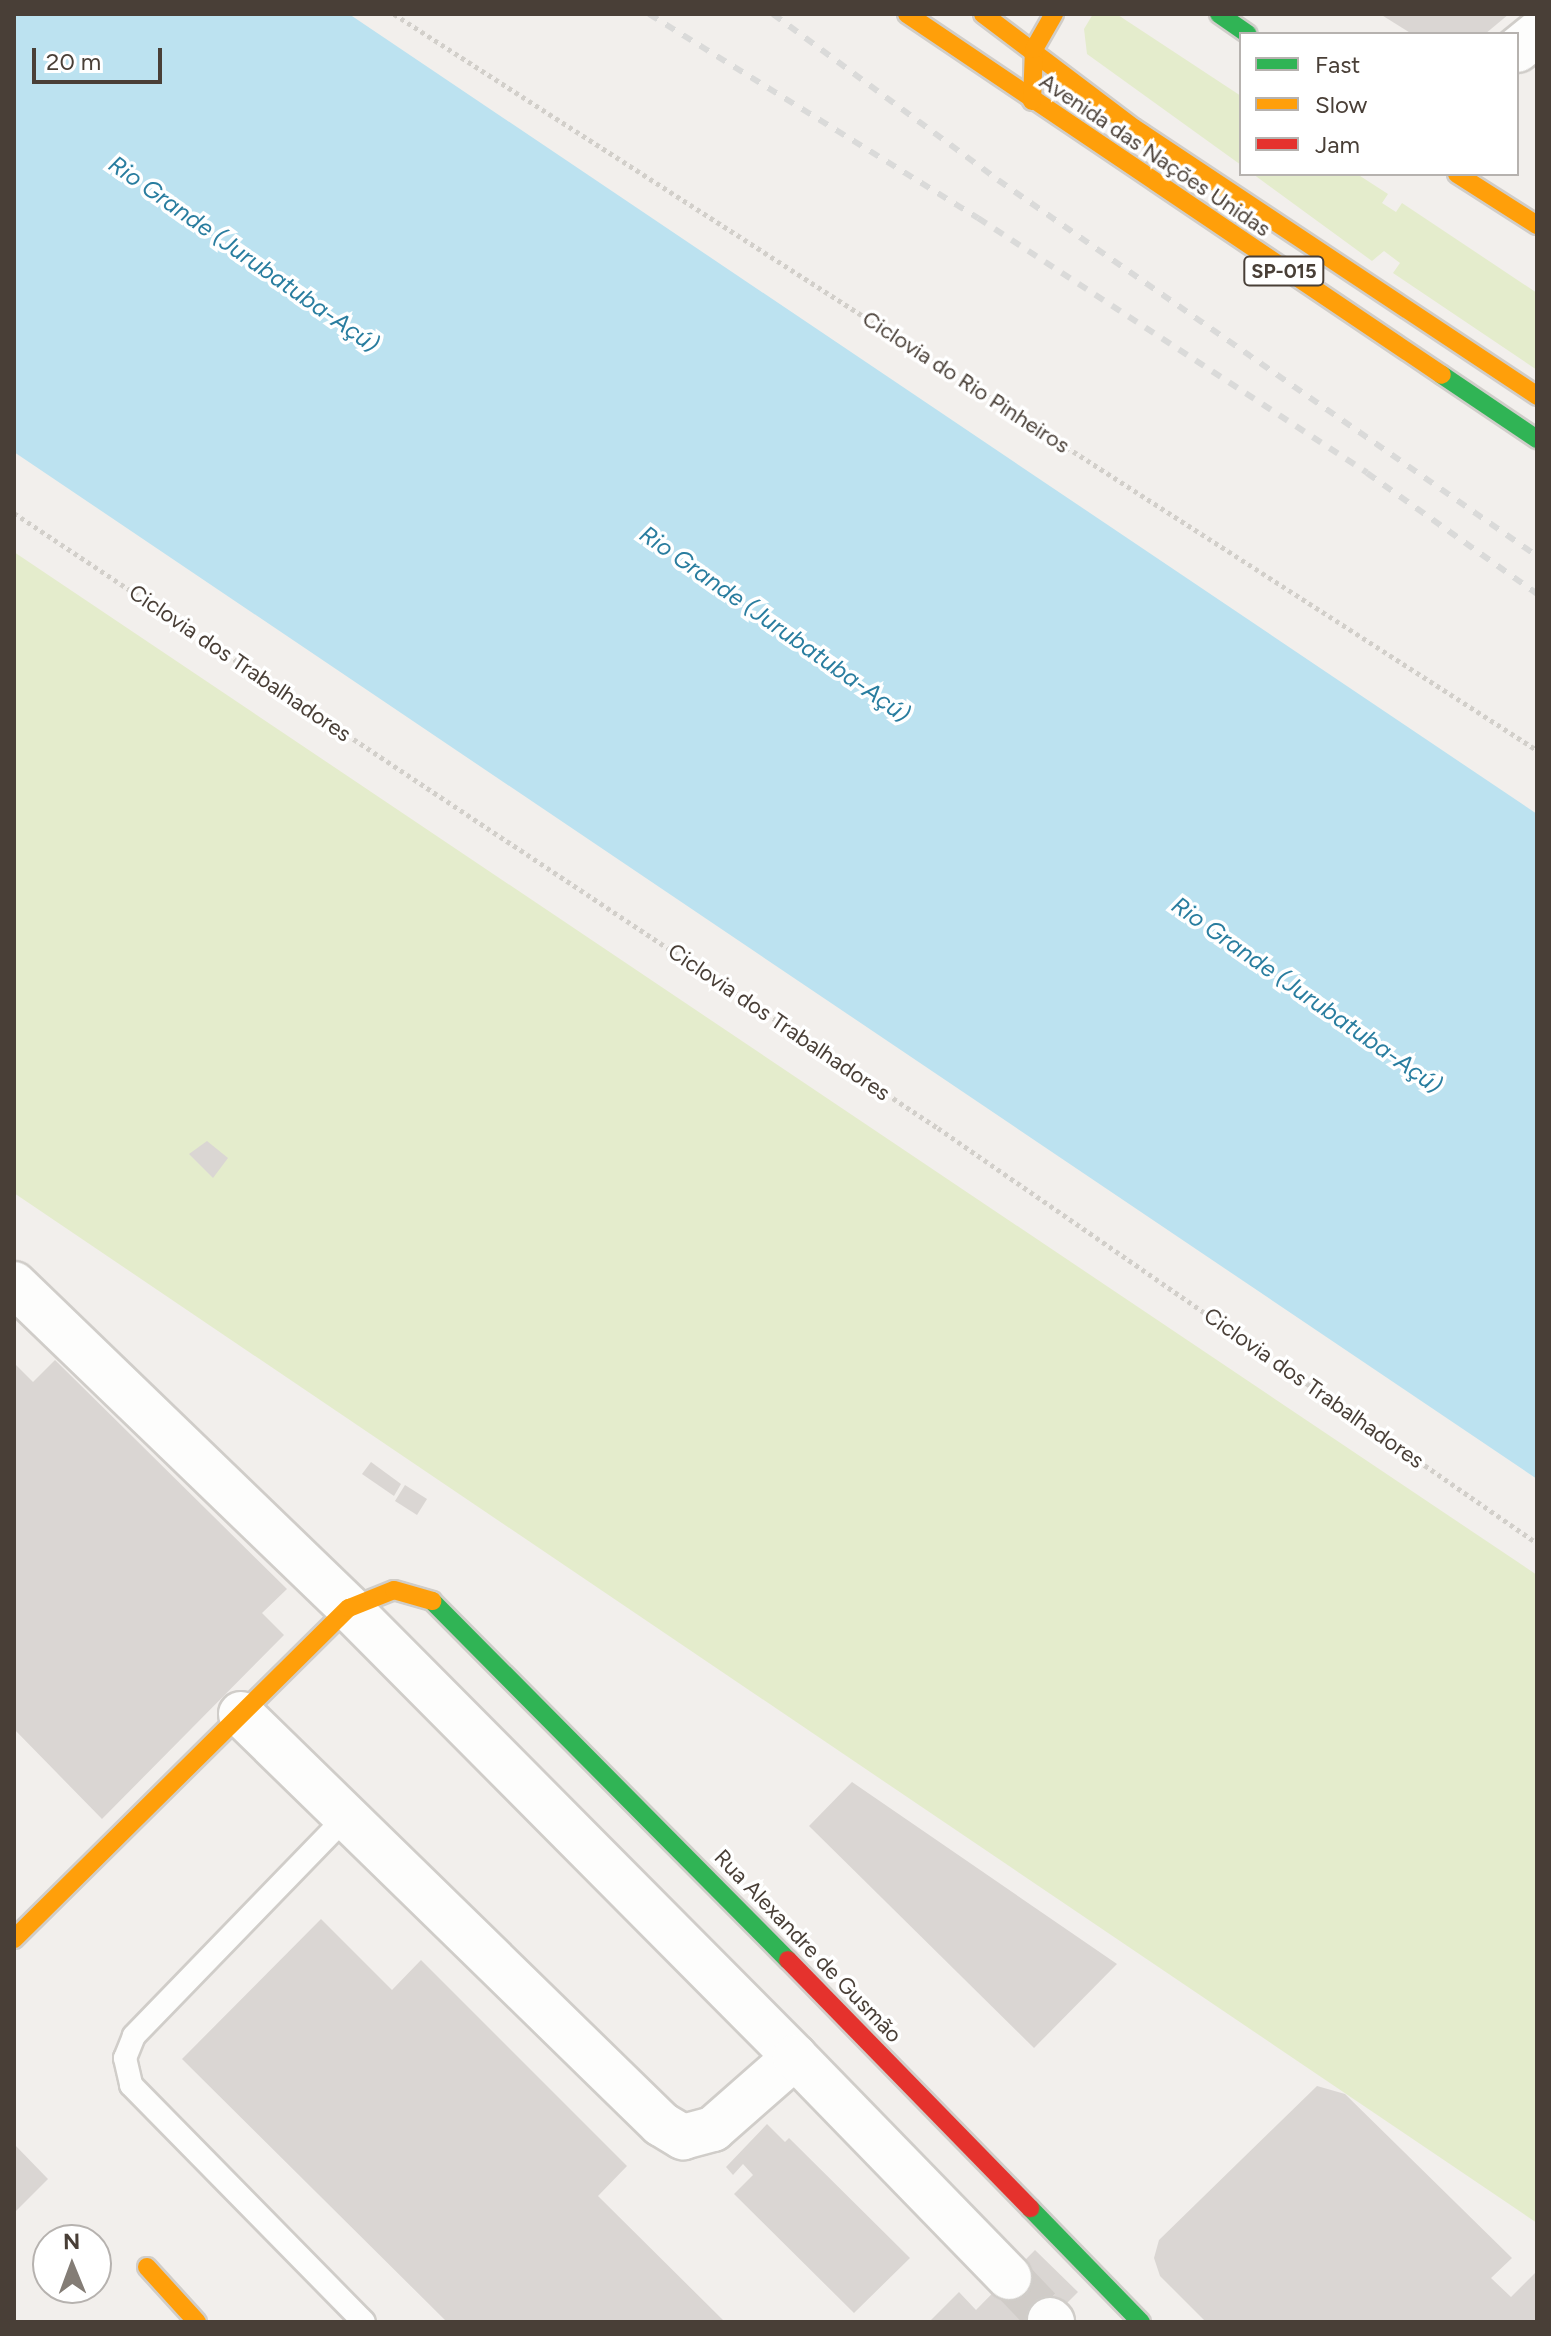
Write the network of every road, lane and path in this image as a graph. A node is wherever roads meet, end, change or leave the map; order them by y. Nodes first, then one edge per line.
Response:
1 (394, 14) edge
2 (907, 14) edge
3 (983, 14) edge
4 (1054, 14) edge
5 (1219, 14) edge
6 (1245, 32) edge
7 (1537, 34) edge
8 (1519, 48) edge
9 (1034, 49) junction
10 (1032, 101) junction
11 (1460, 176) edge
12 (1537, 225) edge
13 (1537, 396) edge
14 (1537, 439) edge
15 (14, 513) edge
16 (1537, 750) edge
17 (14, 1284) edge
18 (1537, 1543) edge
19 (349, 1608) junction
20 (241, 1714) junction
21 (346, 1817) junction
22 (14, 1939) edge
23 (795, 2057) junction
24 (147, 2267) dead end
25 (1009, 2277) tunnel mouth
26 (197, 2322) edge
27 (364, 2322) edge
28 (1141, 2322) edge

1 - 16 path, Ciclovia do Rio Pinheiros
2 - 10 main road, Avenida das Nações Unidas / SP-015
3 - 9 main road
4 - 9 main road
5 - 6 main road
7 - 8 street
9 - 10 main road
9 - 13 main road
10 - 14 main road, Avenida das Nações Unidas / SP-015
11 - 12 main road
15 - 18 path, Ciclovia dos Trabalhadores
17 - 19 street
19 - 20 main road
19 - 23 street
19 - 28 main road, Rua Alexandre de Gusmão
20 - 21 street
20 - 22 main road
21 - 23 street
21 - 27 lane
23 - 25 street
24 - 26 main road

